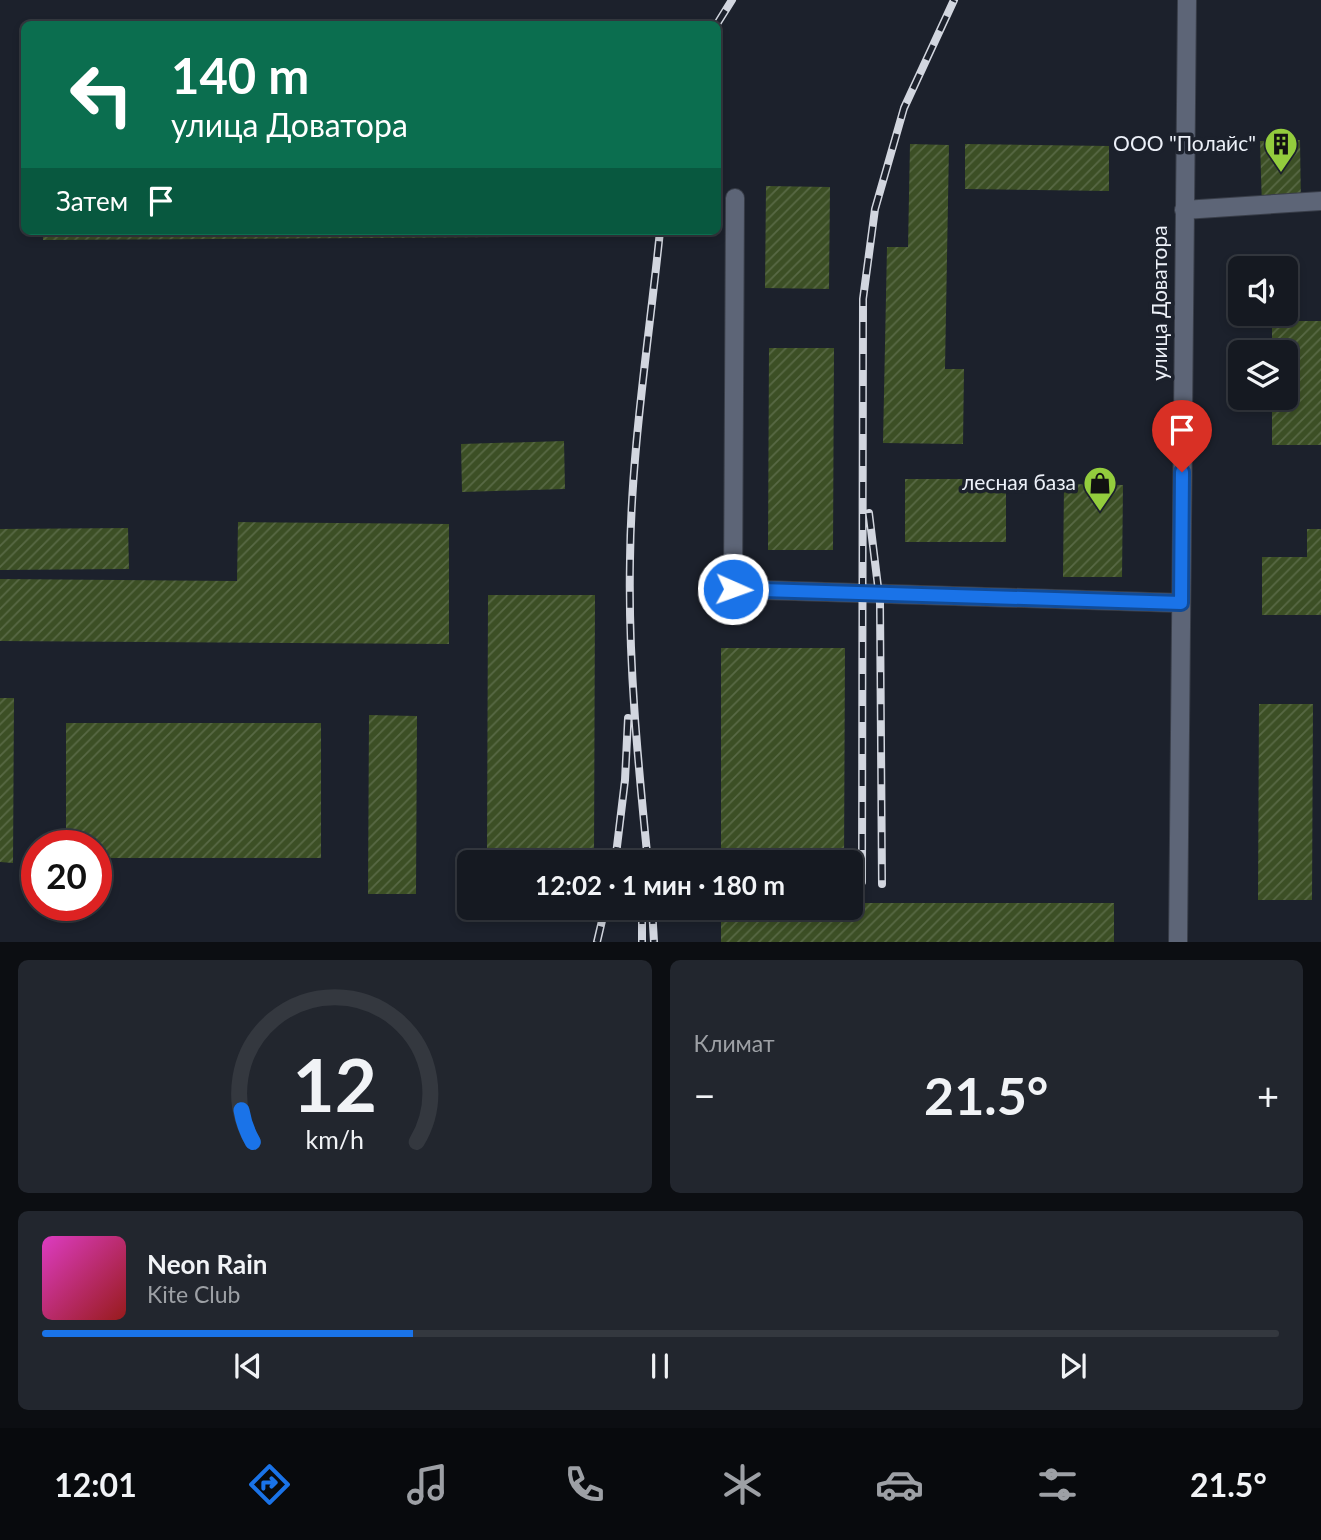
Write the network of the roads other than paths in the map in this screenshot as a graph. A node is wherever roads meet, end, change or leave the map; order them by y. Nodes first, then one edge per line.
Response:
1 (1187, 0) edge
2 (735, 198) dead end
3 (1321, 201) edge
4 (1184, 210) junction
5 (1181, 603) junction
6 (1178, 942) edge

1 - 4 street, улица Доватора
2 - 5 street
3 - 4 street
4 - 5 street, улица Доватора
5 - 6 street, улица Доватора

